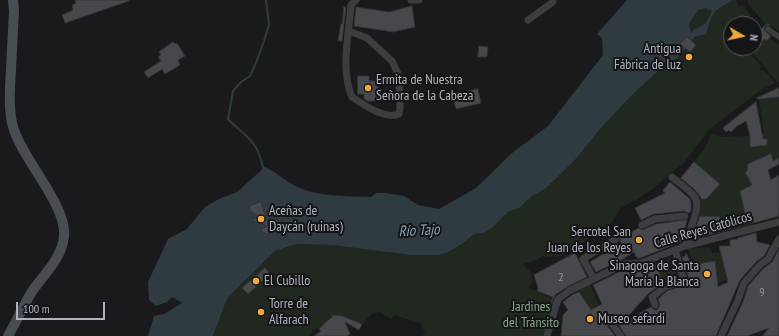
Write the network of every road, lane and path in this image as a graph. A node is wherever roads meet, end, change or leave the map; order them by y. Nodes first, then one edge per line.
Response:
1 (13, 0) edge
2 (411, 0) edge
3 (419, 0) edge
4 (553, 0) edge
5 (353, 2) edge
6 (528, 20) dead end
7 (768, 29) dead end
8 (349, 31) junction
9 (779, 37) edge
10 (672, 177) dead end
11 (685, 216) dead end
12 (779, 222) edge
13 (642, 225) dead end
14 (616, 239) dead end
15 (779, 239) edge
16 (686, 246) junction
17 (675, 250) junction
18 (592, 280) junction
19 (656, 305) dead end
20 (612, 324) dead end
21 (8, 336) edge
22 (547, 336) edge
23 (620, 336) edge
24 (721, 336) edge

1 - 21 main road
2 - 3 street
4 - 6 street
5 - 8 street
7 - 9 street
8 - 8 street
10 - 16 street
11 - 13 street
12 - 16 street, Calle Reyes Católicos
14 - 18 street
15 - 24 street
16 - 17 street, Calle Reyes Católicos
17 - 18 street, Calle Reyes Católicos
17 - 19 street
18 - 22 street, Calle Reyes Católicos
20 - 23 street

